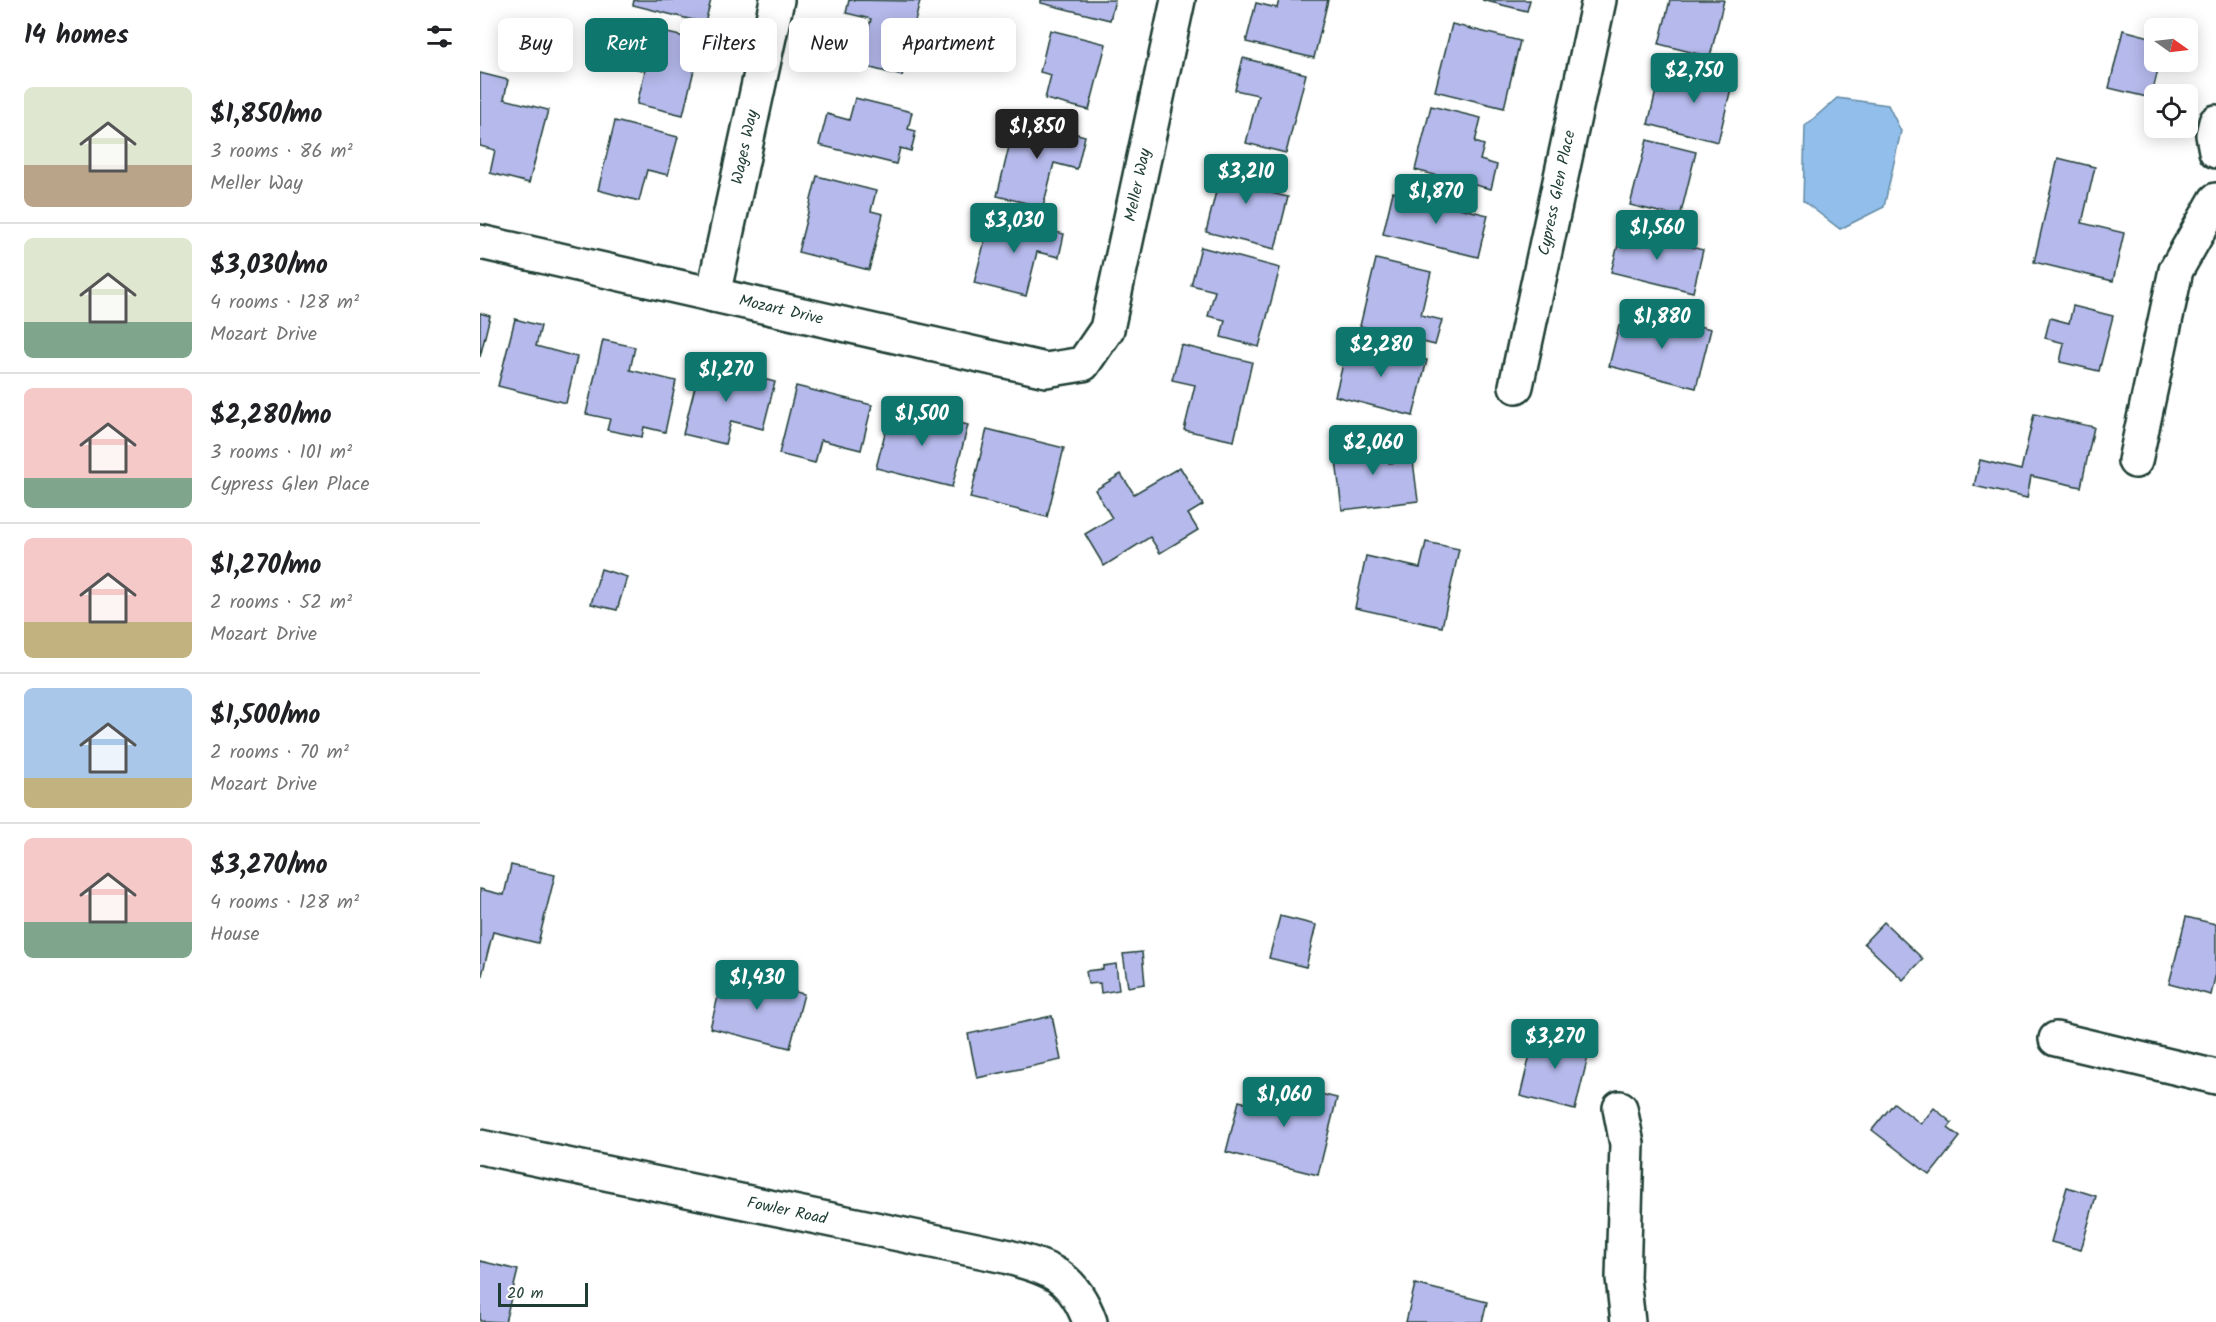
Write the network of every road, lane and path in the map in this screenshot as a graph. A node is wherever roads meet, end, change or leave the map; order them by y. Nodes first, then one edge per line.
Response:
1 (777, 0) edge
2 (1178, 0) edge
3 (1599, 0) edge
4 (2216, 122) edge
5 (2216, 151) edge
6 (2216, 200) edge
7 (480, 242) edge
8 (713, 295) junction
9 (1083, 364) joint
10 (1516, 386) dead end
11 (2135, 461) dead end
12 (2056, 1039) dead end
13 (2216, 1077) edge
14 (1620, 1108) dead end
15 (480, 1147) edge
16 (1086, 1311) edge
17 (1628, 1322) edge

1 - 8 street, Wages Way
2 - 9 street, Meller Way
3 - 10 street, Cypress Glen Place
4 - 5 street
6 - 11 street
7 - 8 street, Mozart Drive
8 - 9 street, Mozart Drive
12 - 13 street
14 - 17 street
15 - 16 street, Fowler Road

